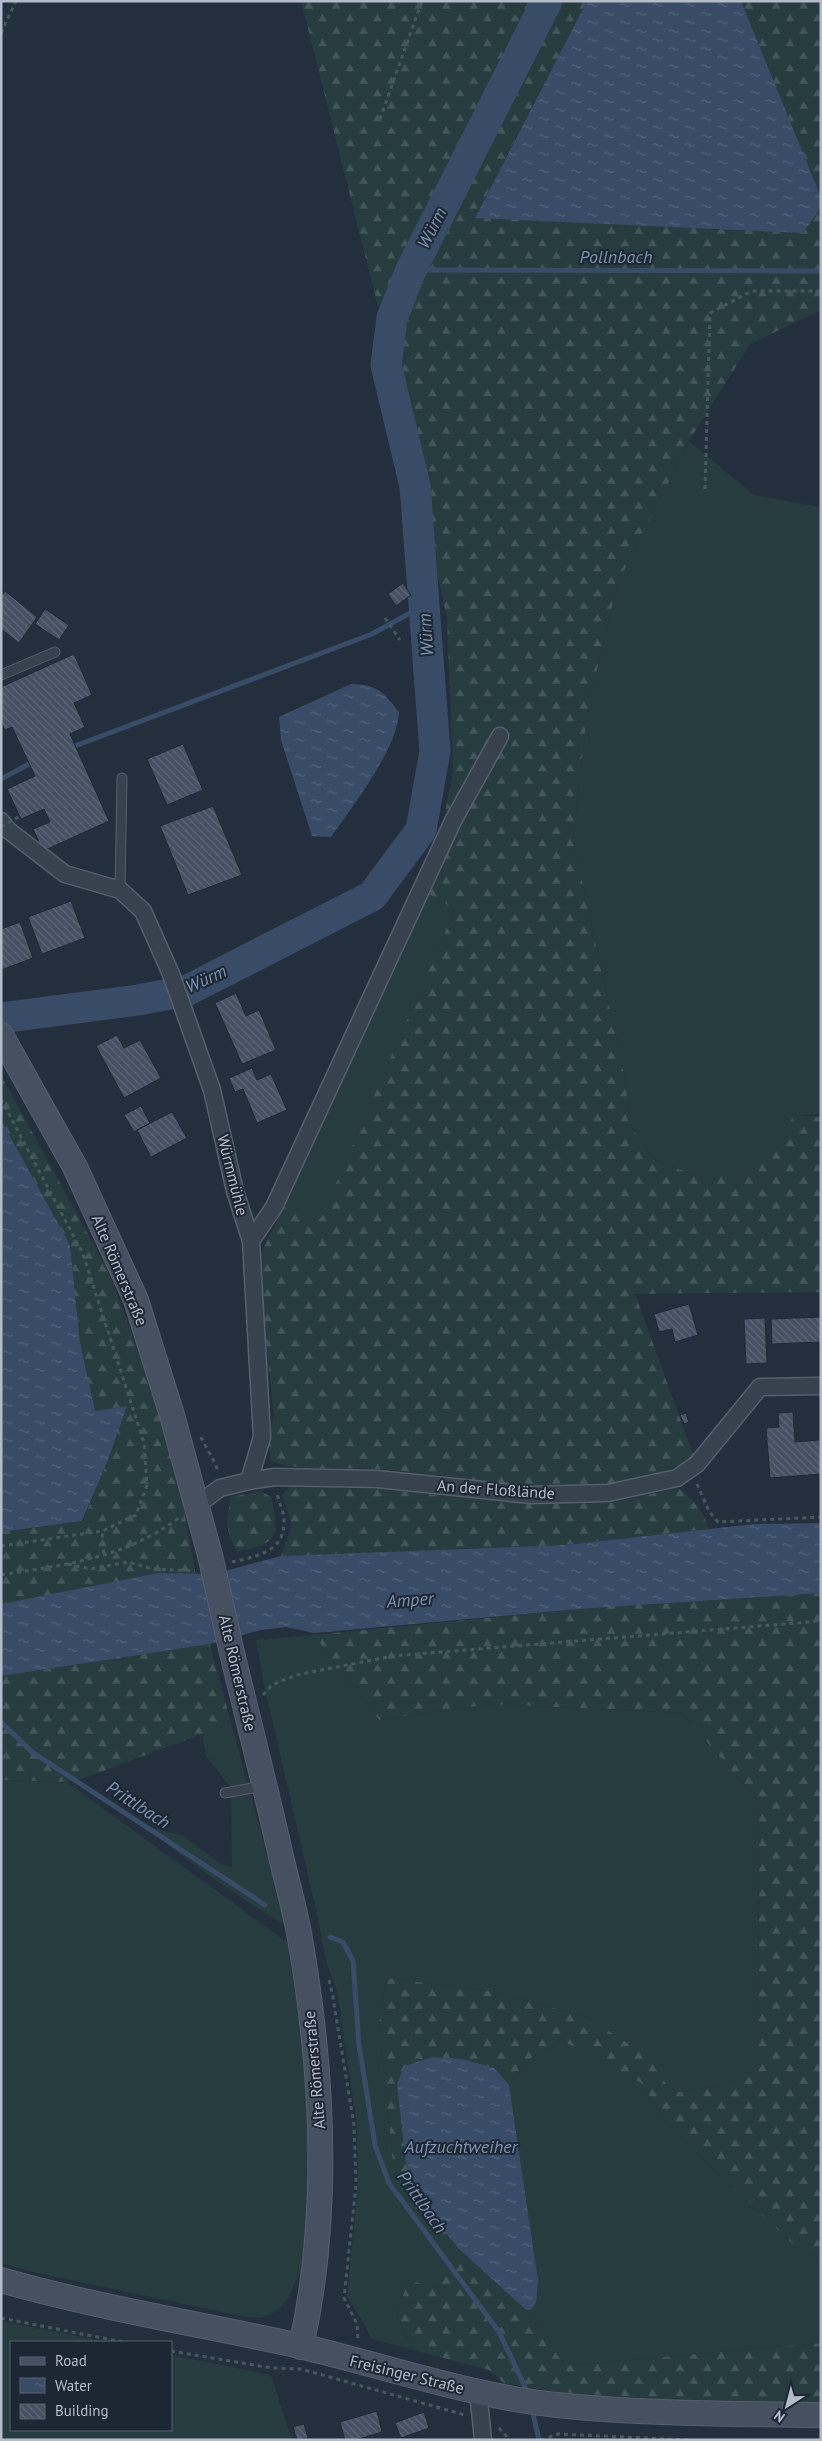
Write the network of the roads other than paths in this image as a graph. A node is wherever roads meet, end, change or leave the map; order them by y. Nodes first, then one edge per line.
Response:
1 (55, 652) dead end
2 (1, 675) edge
3 (500, 736) dead end
4 (122, 778) dead end
5 (1, 821) edge
6 (120, 890) junction
7 (4, 1040) edge
8 (251, 1241) junction
9 (821, 1386) edge
10 (249, 1481) junction
11 (196, 1506) junction
12 (265, 1786) junction
13 (225, 1793) dead end
14 (1, 2280) edge
15 (301, 2347) junction
16 (478, 2391) junction
17 (821, 2415) edge
18 (483, 2440) edge

1 - 2 lane
3 - 8 street
4 - 6 lane
5 - 6 street, Würmmühle
6 - 8 street, Würmmühle
7 - 11 main road, Alte Römerstraße
8 - 10 street, Würmmühle
9 - 10 street, An der Floßlände
10 - 11 street, An der Floßlände
11 - 12 main road, Alte Römerstraße, bridge
12 - 13 lane
12 - 15 main road, Alte Römerstraße
14 - 15 main road, Freisinger Straße
15 - 16 main road, Freisinger Straße
16 - 17 main road, Freisinger Straße
16 - 18 street

